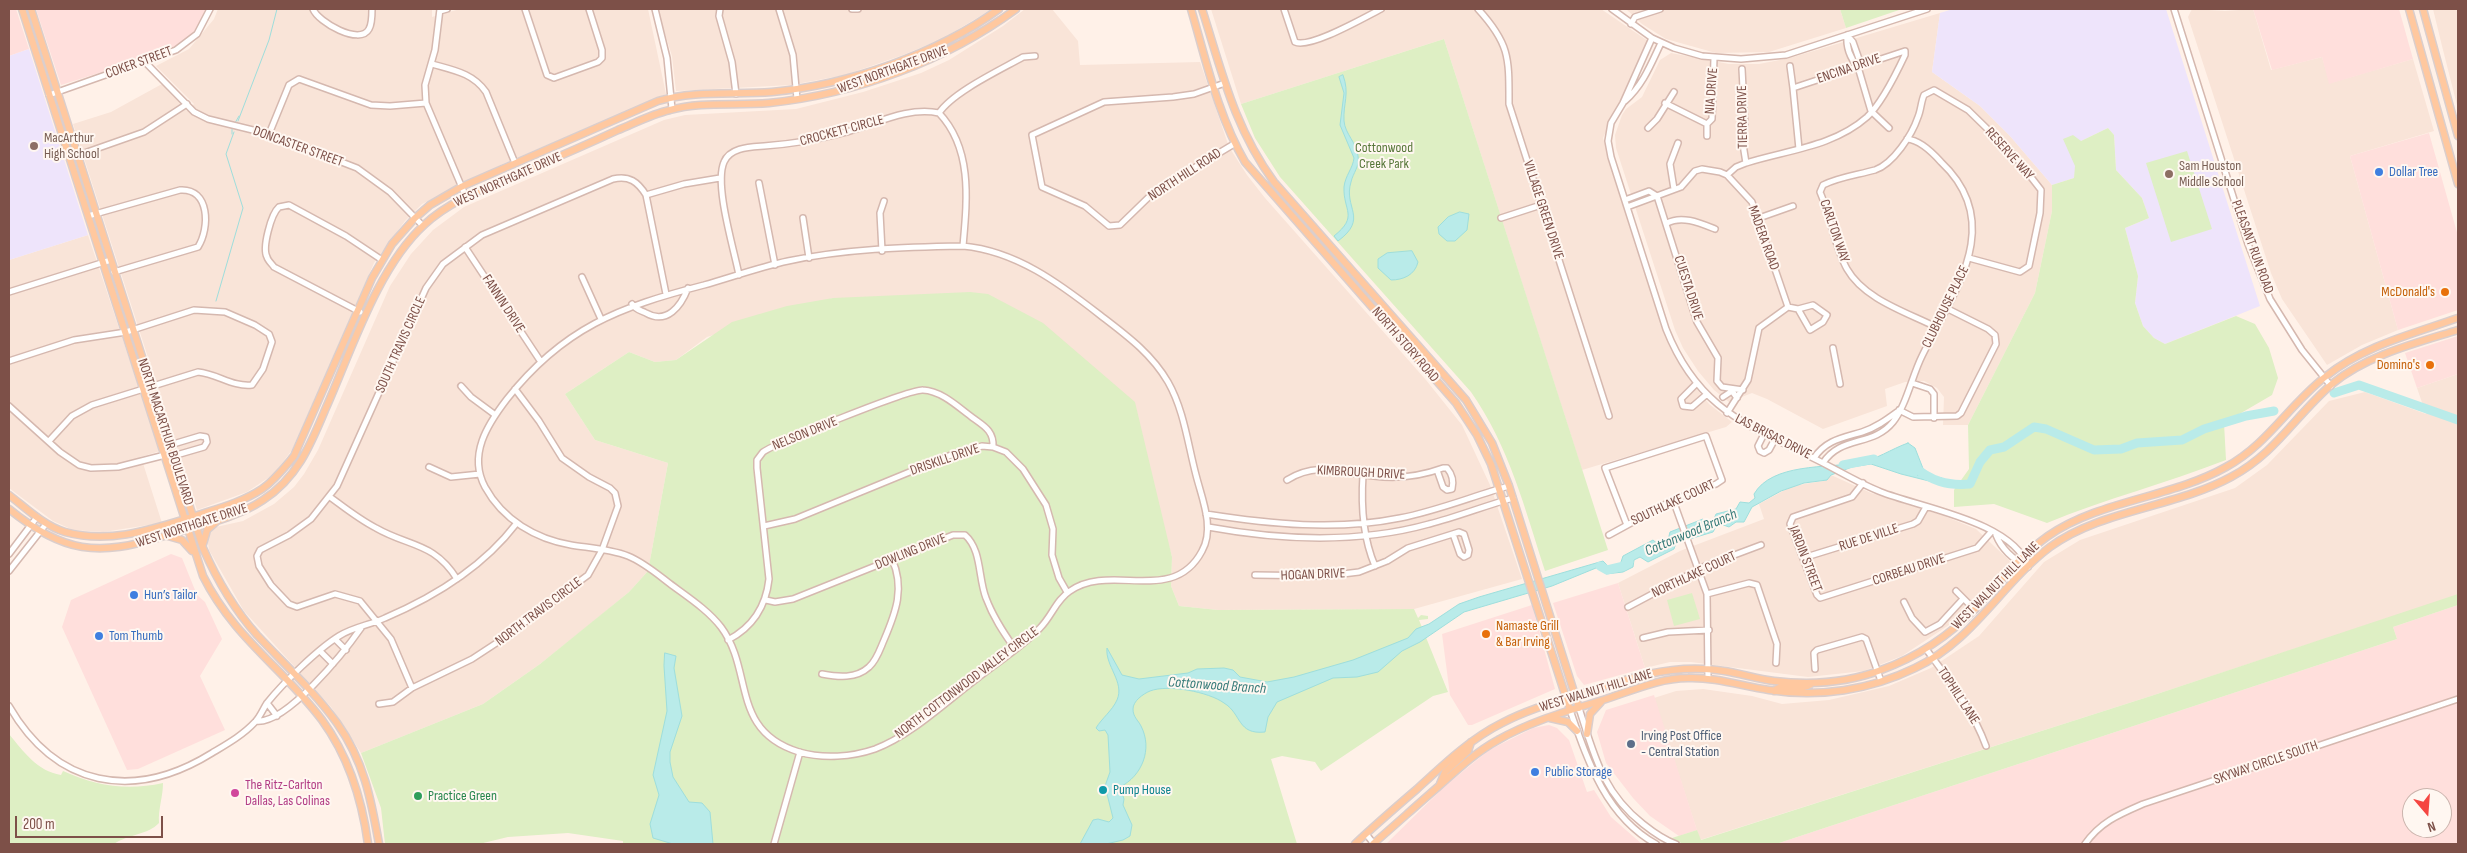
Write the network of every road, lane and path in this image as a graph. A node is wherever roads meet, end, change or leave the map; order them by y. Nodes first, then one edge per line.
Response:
1 (210, 9) edge
2 (313, 9) edge
3 (372, 9) edge
4 (447, 9) edge
5 (525, 9) edge
6 (589, 9) edge
7 (655, 9) edge
8 (720, 9) edge
9 (779, 9) edge
10 (852, 9) edge
11 (858, 9) edge
12 (999, 9) edge
13 (1016, 9) edge
14 (1190, 9) edge
15 (1202, 9) edge
16 (1284, 9) edge
17 (1381, 9) edge
18 (1478, 9) edge
19 (1612, 9) edge
20 (1660, 9) edge
21 (1928, 9) edge
22 (2174, 9) edge
23 (2409, 9) edge
24 (2423, 9) edge
25 (31, 10) edge
26 (440, 10) edge
27 (22, 12) edge
28 (1630, 24) junction
29 (1847, 35) junction
30 (1652, 38) junction
31 (1661, 43) junction
32 (45, 52) junction
33 (36, 55) junction
34 (1035, 56) dead end
35 (1714, 58) junction
36 (145, 62) junction
37 (432, 64) junction
38 (1790, 66) dead end
39 (1858, 67) junction
40 (1742, 70) dead end
41 (1225, 83) junction
42 (1214, 87) junction
43 (1793, 88) junction
44 (797, 90) junction
45 (58, 92) junction
46 (1674, 92) dead end
47 (2446, 92) junction
48 (736, 94) junction
49 (49, 95) junction
50 (2433, 96) junction
51 (672, 97) junction
52 (797, 99) junction
53 (426, 103) junction
54 (1665, 103) junction
55 (187, 104) junction
56 (1623, 104) junction
57 (672, 109) junction
58 (1871, 111) junction
59 (939, 113) junction
60 (1707, 124) junction
61 (1648, 128) dead end
62 (1889, 128) dead end
63 (269, 134) junction
64 (1707, 136) dead end
65 (2458, 136) edge
66 (1907, 139) junction
67 (1678, 143) dead end
68 (1234, 144) junction
69 (1799, 149) junction
70 (78, 156) junction
71 (70, 158) junction
72 (516, 163) junction
73 (1746, 164) junction
74 (1727, 175) junction
75 (720, 178) junction
76 (759, 183) dead end
77 (2458, 184) edge
78 (461, 187) junction
79 (1674, 190) junction
80 (646, 195) junction
81 (1657, 196) junction
82 (466, 197) junction
83 (884, 200) dead end
84 (1625, 200) junction
85 (1541, 206) junction
86 (1793, 206) dead end
87 (1627, 207) junction
88 (1300, 212) junction
89 (97, 214) junction
90 (88, 216) junction
91 (415, 218) junction
92 (803, 218) dead end
93 (1501, 218) dead end
94 (1759, 218) junction
95 (1292, 219) junction
96 (1667, 223) junction
97 (423, 226) junction
98 (1715, 229) dead end
99 (963, 246) junction
100 (465, 247) junction
101 (882, 251) junction
102 (809, 258) junction
103 (1969, 258) junction
104 (111, 260) junction
105 (382, 260) junction
106 (103, 262) junction
107 (775, 265) junction
108 (114, 272) junction
109 (739, 275) junction
110 (582, 276) dead end
111 (688, 288) junction
112 (9, 292) edge
113 (666, 294) junction
114 (632, 304) junction
115 (1788, 307) junction
116 (1946, 308) junction
117 (1798, 309) junction
118 (357, 311) junction
119 (367, 315) junction
120 (2458, 318) edge
121 (601, 319) junction
122 (1936, 327) junction
123 (133, 330) junction
124 (2458, 330) edge
125 (126, 332) junction
126 (2408, 335) junction
127 (2412, 345) junction
128 (1833, 348) dead end
129 (9, 361) edge
130 (541, 362) junction
131 (2324, 378) junction
132 (1697, 383) junction
133 (1912, 383) junction
134 (1840, 384) dead end
135 (461, 386) dead end
136 (2331, 386) junction
137 (1726, 387) junction
138 (151, 388) junction
139 (514, 389) junction
140 (144, 390) junction
141 (1743, 390) junction
142 (1707, 394) junction
143 (1722, 397) junction
144 (1737, 398) junction
145 (1717, 404) junction
146 (9, 406) edge
147 (1899, 410) junction
148 (1727, 413) junction
149 (494, 414) junction
150 (1609, 416) dead end
151 (1934, 418) junction
152 (2278, 425) junction
153 (2286, 433) junction
154 (1764, 434) junction
155 (2270, 434) junction
156 (1775, 439) junction
157 (49, 441) junction
158 (2277, 443) junction
159 (170, 445) junction
160 (993, 447) junction
161 (173, 454) junction
162 (165, 455) junction
163 (1814, 458) junction
164 (1500, 460) junction
165 (1823, 463) junction
166 (1491, 464) junction
167 (429, 467) dead end
168 (1437, 470) dead end
169 (480, 474) junction
170 (1363, 475) junction
171 (1287, 480) dead end
172 (1863, 483) junction
173 (1509, 486) junction
174 (1500, 488) junction
175 (9, 495) edge
176 (330, 497) junction
177 (1513, 498) junction
178 (1504, 500) junction
179 (1673, 500) junction
180 (1458, 502) junction
181 (1926, 507) junction
182 (9, 509) edge
183 (1428, 512) junction
184 (1206, 514) junction
185 (1462, 514) junction
186 (192, 516) junction
187 (37, 517) junction
188 (221, 518) junction
189 (185, 519) junction
190 (1389, 520) junction
191 (1364, 523) junction
192 (46, 524) junction
193 (516, 524) junction
194 (1431, 524) junction
195 (1627, 525) junction
196 (30, 526) junction
197 (195, 526) junction
198 (764, 526) junction
199 (1208, 526) junction
200 (188, 529) junction
201 (1391, 531) junction
202 (39, 532) junction
203 (1994, 533) junction
204 (1453, 534) junction
205 (1609, 534) dead end
206 (1366, 535) junction
207 (167, 536) junction
208 (1761, 545) dead end
209 (203, 548) junction
210 (602, 550) junction
211 (9, 554) edge
212 (195, 555) junction
213 (2025, 556) junction
214 (1804, 558) junction
215 (892, 559) junction
216 (2018, 562) junction
217 (1375, 566) junction
218 (2028, 567) junction
219 (1699, 570) junction
220 (9, 571) edge
221 (1255, 575) dead end
222 (456, 579) junction
223 (1956, 591) dead end
224 (1068, 592) junction
225 (1707, 594) junction
226 (1820, 598) joint
227 (1964, 599) junction
228 (766, 600) junction
229 (1904, 602) dead end
230 (1628, 606) dead end
231 (1974, 610) junction
232 (246, 622) junction
233 (378, 622) junction
234 (362, 627) junction
235 (238, 630) junction
236 (1709, 630) junction
237 (1643, 638) dead end
238 (335, 639) junction
239 (728, 640) junction
240 (1558, 642) junction
241 (1550, 644) junction
242 (1015, 649) junction
243 (1926, 649) junction
244 (346, 650) junction
245 (320, 651) junction
246 (1932, 658) junction
247 (1776, 663) dead end
248 (333, 664) junction
249 (1710, 669) junction
250 (1815, 669) dead end
251 (1877, 671) junction
252 (822, 674) dead end
253 (295, 675) junction
254 (1708, 678) junction
255 (1881, 681) junction
256 (288, 682) junction
257 (1812, 683) junction
258 (412, 688) junction
259 (308, 689) junction
260 (1774, 691) junction
261 (302, 696) junction
262 (1575, 696) junction
263 (1607, 698) junction
264 (1566, 699) junction
265 (2458, 699) edge
266 (267, 703) junction
267 (379, 704) dead end
268 (9, 706) edge
269 (1580, 708) junction
270 (1570, 710) junction
271 (277, 716) junction
272 (1544, 719) junction
273 (256, 721) junction
274 (1577, 731) junction
275 (1587, 734) junction
276 (1471, 742) junction
277 (1986, 746) dead end
278 (800, 752) junction
279 (1440, 785) junction
280 (1621, 803) junction
281 (1615, 808) junction
282 (1366, 834) junction
283 (368, 844) edge
284 (379, 844) edge
285 (774, 844) edge
286 (1355, 844) edge
287 (1374, 844) edge
288 (1656, 844) edge
289 (1676, 844) edge
290 (2085, 844) edge

1 - 36 street, COKER STREET
2 - 3 street
4 - 26 street
5 - 6 street
7 - 51 street
8 - 48 street
9 - 44 street
10 - 11 street
12 - 44 main road, WEST NORTHGATE DRIVE
13 - 52 main road, WEST NORTHGATE DRIVE
14 - 42 main road, NORTH STORY ROAD
15 - 41 main road, NORTH STORY ROAD
16 - 17 street
18 - 85 street, VILLAGE GREEN DRIVE
19 - 28 street
20 - 28 street
21 - 29 street
22 - 131 street, PLEASANT RUN ROAD
23 - 50 main road
24 - 47 main road
25 - 27 main road
25 - 32 main road, NORTH MACARTHUR BOULEVARD
26 - 37 street
27 - 33 main road, NORTH MACARTHUR BOULEVARD
28 - 30 street
29 - 35 street
29 - 39 street
30 - 31 street
30 - 56 street, LAS BRISAS DRIVE
31 - 35 street
31 - 56 street, LAS BRISAS DRIVE
32 - 33 main road
32 - 45 main road, NORTH MACARTHUR BOULEVARD
33 - 49 main road, NORTH MACARTHUR BOULEVARD
34 - 59 street
35 - 60 street, NIA DRIVE
36 - 45 street, COKER STREET
36 - 55 street, DONCASTER STREET
37 - 53 street
37 - 72 street
38 - 43 street
39 - 43 street, ENCINA DRIVE
39 - 58 street
39 - 58 street, ENCINA DRIVE
40 - 73 street, TIERRA DRIVE
41 - 42 street
41 - 88 main road, NORTH STORY ROAD
42 - 68 main road, NORTH STORY ROAD
42 - 68 street, NORTH HILL ROAD
43 - 69 street
44 - 48 main road, WEST NORTHGATE DRIVE
44 - 52 street
45 - 49 street, COKER STREET
45 - 70 main road, NORTH MACARTHUR BOULEVARD
46 - 54 street
47 - 50 main road
47 - 65 main road
48 - 51 main road, WEST NORTHGATE DRIVE
49 - 71 main road, NORTH MACARTHUR BOULEVARD
50 - 77 main road
51 - 57 street
51 - 72 main road, WEST NORTHGATE DRIVE
52 - 57 main road, WEST NORTHGATE DRIVE
53 - 63 street
53 - 78 street
54 - 60 street, NIA DRIVE
54 - 61 street
55 - 63 street, DONCASTER STREET
55 - 70 street
56 - 84 street, LAS BRISAS DRIVE
57 - 82 main road, WEST NORTHGATE DRIVE
58 - 62 street
58 - 69 street
59 - 75 street, CROCKETT CIRCLE
59 - 99 street
60 - 64 street, NIA DRIVE
63 - 91 street, DONCASTER STREET
66 - 103 street, CLUBHOUSE PLACE
66 - 103 street, RESERVE WAY
66 - 122 street, CARLTON WAY
67 - 79 street
68 - 95 main road, NORTH STORY ROAD
69 - 73 street
70 - 71 street
70 - 89 main road, NORTH MACARTHUR BOULEVARD
71 - 90 main road, NORTH MACARTHUR BOULEVARD
72 - 78 main road, WEST NORTHGATE DRIVE
73 - 74 street
74 - 79 street
74 - 94 street, MADERA ROAD
75 - 80 street
75 - 109 street
76 - 107 street
78 - 82 street
78 - 91 main road, WEST NORTHGATE DRIVE
79 - 81 street
80 - 100 street, SOUTH TRAVIS CIRCLE
80 - 113 street
81 - 84 street
81 - 87 street
81 - 96 street, CUESTA DRIVE
82 - 97 main road, WEST NORTHGATE DRIVE
83 - 101 street
84 - 87 street, LAS BRISAS DRIVE
85 - 93 street
85 - 150 street, VILLAGE GREEN DRIVE
86 - 94 street
87 - 132 street, LAS BRISAS DRIVE
88 - 95 main road
88 - 164 main road, NORTH STORY ROAD
89 - 90 street
89 - 104 main road, NORTH MACARTHUR BOULEVARD
89 - 108 street
90 - 106 main road, NORTH MACARTHUR BOULEVARD
91 - 97 street, DONCASTER STREET
91 - 105 main road, WEST NORTHGATE DRIVE
92 - 102 street
94 - 115 street, MADERA ROAD
95 - 166 main road, NORTH STORY ROAD
96 - 98 street
96 - 137 street, CUESTA DRIVE
97 - 119 main road, WEST NORTHGATE DRIVE
99 - 101 street
99 - 184 street
100 - 130 street, FANNIN DRIVE
100 - 176 street, SOUTH TRAVIS CIRCLE
101 - 102 street
102 - 107 street
103 - 116 street, CLUBHOUSE PLACE
104 - 106 street
104 - 108 main road, NORTH MACARTHUR BOULEVARD
105 - 118 main road, WEST NORTHGATE DRIVE
105 - 118 street
106 - 112 street
106 - 125 main road, NORTH MACARTHUR BOULEVARD
107 - 109 street
108 - 123 main road, NORTH MACARTHUR BOULEVARD
109 - 111 street
110 - 121 street
111 - 113 street
111 - 114 street
113 - 114 street
114 - 121 street
115 - 117 street
115 - 141 street
116 - 122 street, CLUBHOUSE PLACE
116 - 151 street
117 - 117 street
118 - 119 street
118 - 186 main road, WEST NORTHGATE DRIVE
119 - 188 main road, WEST NORTHGATE DRIVE
120 - 126 main road, WEST WALNUT HILL LANE
121 - 130 street
122 - 133 street, CLUBHOUSE PLACE
123 - 125 street
123 - 138 main road, NORTH MACARTHUR BOULEVARD
123 - 138 street
124 - 127 main road, WEST WALNUT HILL LANE
125 - 129 street
125 - 140 main road, NORTH MACARTHUR BOULEVARD
126 - 127 main road
126 - 131 main road, WEST WALNUT HILL LANE
127 - 136 main road, WEST WALNUT HILL LANE
128 - 134 street
130 - 139 street
131 - 136 street, PLEASANT RUN ROAD
131 - 152 main road, WEST WALNUT HILL LANE
132 - 142 street, LAS BRISAS DRIVE
132 - 142 street
133 - 147 street, CLUBHOUSE PLACE
133 - 151 street
135 - 149 street
136 - 153 main road, WEST WALNUT HILL LANE
137 - 141 street
137 - 143 street
138 - 140 street
138 - 159 main road, NORTH MACARTHUR BOULEVARD
139 - 149 street
139 - 210 street, NORTH TRAVIS CIRCLE
140 - 157 street
140 - 162 main road, NORTH MACARTHUR BOULEVARD
141 - 144 street
142 - 145 street, LAS BRISAS DRIVE
143 - 144 street
143 - 145 street
144 - 148 street
145 - 148 street, LAS BRISAS DRIVE
146 - 157 street
147 - 151 street
147 - 163 street, CLUBHOUSE PLACE
147 - 165 street, CLUBHOUSE PLACE
148 - 154 street, LAS BRISAS DRIVE
149 - 169 street
152 - 153 main road
152 - 155 main road, WEST WALNUT HILL LANE
153 - 158 main road, WEST WALNUT HILL LANE
154 - 156 street, LAS BRISAS DRIVE
154 - 156 street
155 - 158 main road
155 - 213 main road, WEST WALNUT HILL LANE
156 - 163 street, LAS BRISAS DRIVE
157 - 162 street
158 - 218 main road, WEST WALNUT HILL LANE
159 - 161 main road, NORTH MACARTHUR BOULEVARD
159 - 161 street
160 - 198 street, DRISKILL DRIVE
160 - 198 street, NELSON DRIVE
160 - 224 street, DRISKILL DRIVE
161 - 162 main road
161 - 186 main road, NORTH MACARTHUR BOULEVARD
162 - 189 main road, NORTH MACARTHUR BOULEVARD
163 - 165 street, LAS BRISAS DRIVE
164 - 166 main road
164 - 173 main road, NORTH STORY ROAD
165 - 172 street, LAS BRISAS DRIVE
166 - 174 main road, NORTH STORY ROAD
167 - 169 street
168 - 170 street, KIMBROUGH DRIVE
169 - 193 street
170 - 171 street, KIMBROUGH DRIVE
170 - 191 street
172 - 181 street, LAS BRISAS DRIVE
172 - 214 street, JARDIN STREET
173 - 174 street
173 - 177 main road, NORTH STORY ROAD
174 - 178 main road, NORTH STORY ROAD
174 - 180 street
175 - 187 main road, WEST NORTHGATE DRIVE
176 - 222 street
176 - 233 street, SOUTH TRAVIS CIRCLE
177 - 178 street
177 - 240 main road, NORTH STORY ROAD
178 - 185 street
178 - 241 main road, NORTH STORY ROAD
179 - 195 street, SOUTHLAKE COURT
179 - 195 street, SOUTHLAKE COURT
179 - 219 street
180 - 183 street
180 - 185 street
181 - 203 street, LAS BRISAS DRIVE
181 - 214 street, RUE DE VILLE
182 - 196 main road, WEST NORTHGATE DRIVE
183 - 190 street
183 - 194 street
184 - 191 street
184 - 199 street
185 - 194 street
186 - 189 main road, WEST NORTHGATE DRIVE
186 - 197 main road, NORTH MACARTHUR BOULEVARD
187 - 192 main road, WEST NORTHGATE DRIVE
187 - 196 street
188 - 197 main road, WEST NORTHGATE DRIVE
188 - 209 main road
189 - 192 main road, WEST NORTHGATE DRIVE
189 - 200 main road, NORTH MACARTHUR BOULEVARD
190 - 191 street
190 - 201 street
191 - 206 street
192 - 202 street
193 - 210 street, NORTH COTTONWOOD VALLEY CIRCLE
193 - 222 street
194 - 201 street
195 - 205 street, SOUTHLAKE COURT
196 - 202 main road, WEST NORTHGATE DRIVE
196 - 211 street
197 - 200 main road, WEST NORTHGATE DRIVE
197 - 209 main road, NORTH MACARTHUR BOULEVARD
198 - 228 street, NELSON DRIVE
199 - 206 street
199 - 224 street, NORTH COTTONWOOD VALLEY CIRCLE
200 - 207 main road, WEST NORTHGATE DRIVE
200 - 212 main road, NORTH MACARTHUR BOULEVARD
201 - 206 street
202 - 207 main road, WEST NORTHGATE DRIVE
202 - 220 street
203 - 213 street, LAS BRISAS DRIVE
203 - 216 street, LAS BRISAS DRIVE
203 - 226 street, CORBEAU DRIVE
204 - 204 street
204 - 217 street, HOGAN DRIVE
206 - 217 street
207 - 212 main road
208 - 219 street, NORTHLAKE COURT
209 - 232 main road, NORTH MACARTHUR BOULEVARD
210 - 239 street, NORTH COTTONWOOD VALLEY CIRCLE
210 - 258 street, NORTH TRAVIS CIRCLE
212 - 235 main road, NORTH MACARTHUR BOULEVARD
213 - 216 main road, WEST WALNUT HILL LANE
213 - 218 street
214 - 226 street, JARDIN STREET
215 - 228 street, DOWLING DRIVE
215 - 242 street, DOWLING DRIVE
215 - 252 street
216 - 218 street, LAS BRISAS DRIVE
216 - 231 main road, WEST WALNUT HILL LANE
217 - 221 street, HOGAN DRIVE
218 - 246 main road, WEST WALNUT HILL LANE
219 - 225 street
219 - 230 street, NORTHLAKE COURT
222 - 233 street
223 - 227 street
224 - 242 street, NORTH COTTONWOOD VALLEY CIRCLE
225 - 236 street
225 - 247 street
227 - 229 street
227 - 231 street
228 - 239 street, NELSON DRIVE
231 - 243 main road, WEST WALNUT HILL LANE
232 - 235 main road
232 - 253 main road, NORTH MACARTHUR BOULEVARD
233 - 234 street
233 - 258 street
234 - 238 street
234 - 244 street
235 - 256 main road, NORTH MACARTHUR BOULEVARD
236 - 237 street
236 - 249 street
238 - 244 street
238 - 245 street
239 - 278 street, NORTH COTTONWOOD VALLEY CIRCLE
240 - 241 main road
240 - 262 main road, NORTH STORY ROAD
241 - 264 main road, NORTH STORY ROAD
242 - 278 street, NORTH COTTONWOOD VALLEY CIRCLE
243 - 246 street, TOPHILL LANE
243 - 251 main road, WEST WALNUT HILL LANE
244 - 248 street
245 - 248 street
245 - 253 street
246 - 255 main road, WEST WALNUT HILL LANE
246 - 277 street, TOPHILL LANE
248 - 259 street
249 - 254 street
249 - 257 main road, WEST WALNUT HILL LANE
249 - 262 main road, WEST WALNUT HILL LANE
250 - 251 street
251 - 255 street
251 - 257 main road, WEST WALNUT HILL LANE
253 - 256 street
253 - 259 main road, NORTH MACARTHUR BOULEVARD
254 - 260 main road, WEST WALNUT HILL LANE
254 - 263 main road, WEST WALNUT HILL LANE
255 - 260 main road, WEST WALNUT HILL LANE
256 - 261 main road, NORTH MACARTHUR BOULEVARD
256 - 266 street
257 - 260 main road
258 - 267 street, NORTH TRAVIS CIRCLE
259 - 261 street
259 - 284 main road, NORTH MACARTHUR BOULEVARD
261 - 271 street
261 - 283 main road, NORTH MACARTHUR BOULEVARD
262 - 264 main road, WEST WALNUT HILL LANE
262 - 269 main road, NORTH STORY ROAD
263 - 269 main road, WEST WALNUT HILL LANE
263 - 275 main road
264 - 270 main road, NORTH STORY ROAD
264 - 276 main road, WEST WALNUT HILL LANE
265 - 290 street, SKYWAY CIRCLE SOUTH
266 - 271 street
266 - 273 street
268 - 273 street
269 - 270 main road, WEST WALNUT HILL LANE
269 - 275 street
270 - 272 main road, WEST WALNUT HILL LANE
270 - 274 street
271 - 273 street
272 - 274 main road
272 - 279 main road, WEST WALNUT HILL LANE
274 - 281 street
275 - 280 street
276 - 279 main road
276 - 282 main road, WEST WALNUT HILL LANE
278 - 285 street
279 - 287 main road, WEST WALNUT HILL LANE
280 - 281 street
280 - 289 street
281 - 288 street
282 - 286 main road, WEST WALNUT HILL LANE
282 - 287 street

